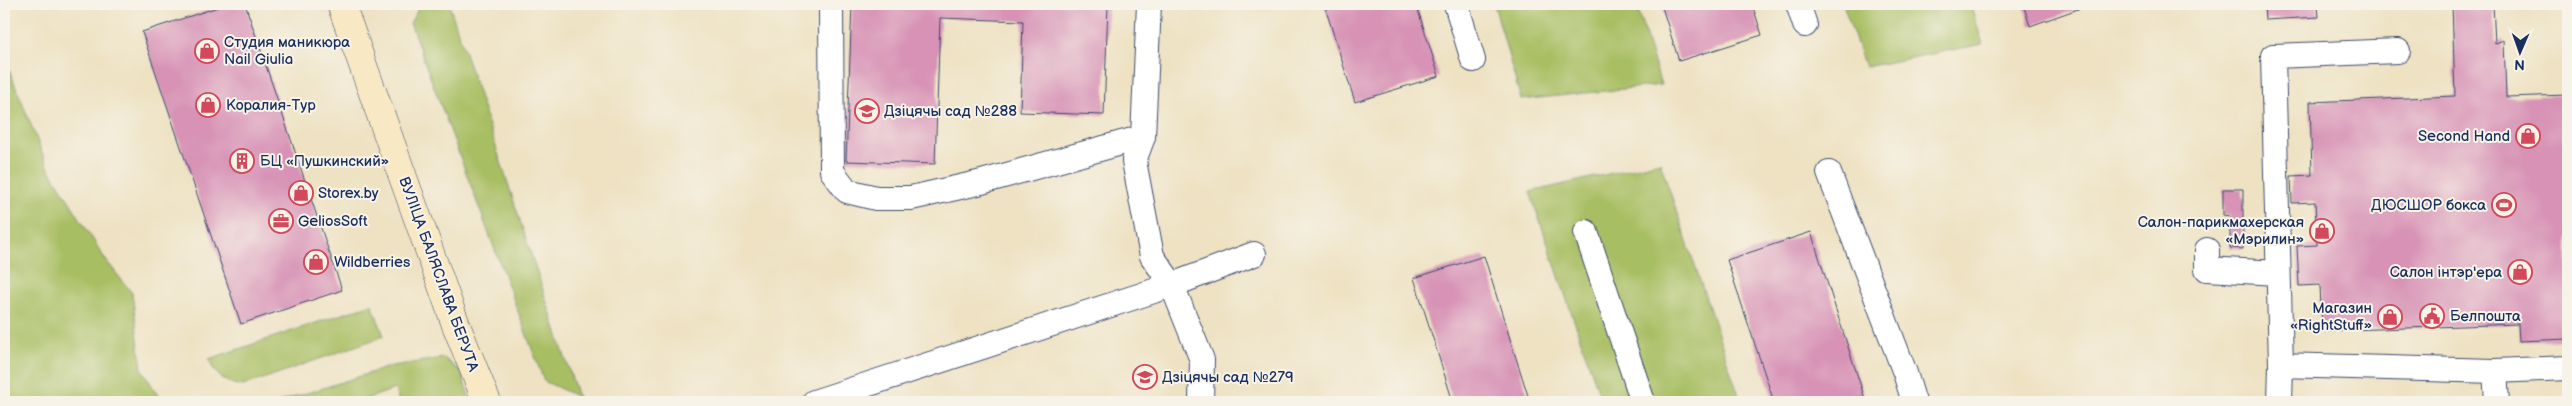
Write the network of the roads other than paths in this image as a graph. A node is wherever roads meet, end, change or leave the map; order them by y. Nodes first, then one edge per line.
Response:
1 (341, 4) edge
2 (832, 4) edge
3 (1149, 4) edge
4 (1456, 4) edge
5 (2398, 51) dead end
6 (1473, 60) dead end
7 (1143, 136) junction
8 (1829, 174) dead end
9 (1586, 232) dead end
10 (2207, 250) dead end
11 (1254, 254) dead end
12 (2278, 273) junction
13 (1172, 285) junction
14 (2281, 365) junction
15 (2568, 368) edge
16 (2495, 371) junction
17 (488, 402) edge
18 (814, 402) edge
19 (1201, 402) edge
20 (1643, 402) edge
21 (1914, 402) edge
22 (2280, 402) edge
23 (2497, 402) edge

1 - 17 street, ВУЛІЦА БАЛЯСЛАВА БЕРУТА
2 - 7 lane
3 - 7 lane
4 - 6 lane
5 - 12 lane
7 - 13 lane
8 - 21 lane
9 - 20 lane
10 - 12 lane
11 - 13 lane
12 - 14 lane
13 - 18 lane
13 - 19 lane
14 - 16 lane
14 - 22 lane
15 - 16 lane
16 - 23 lane

